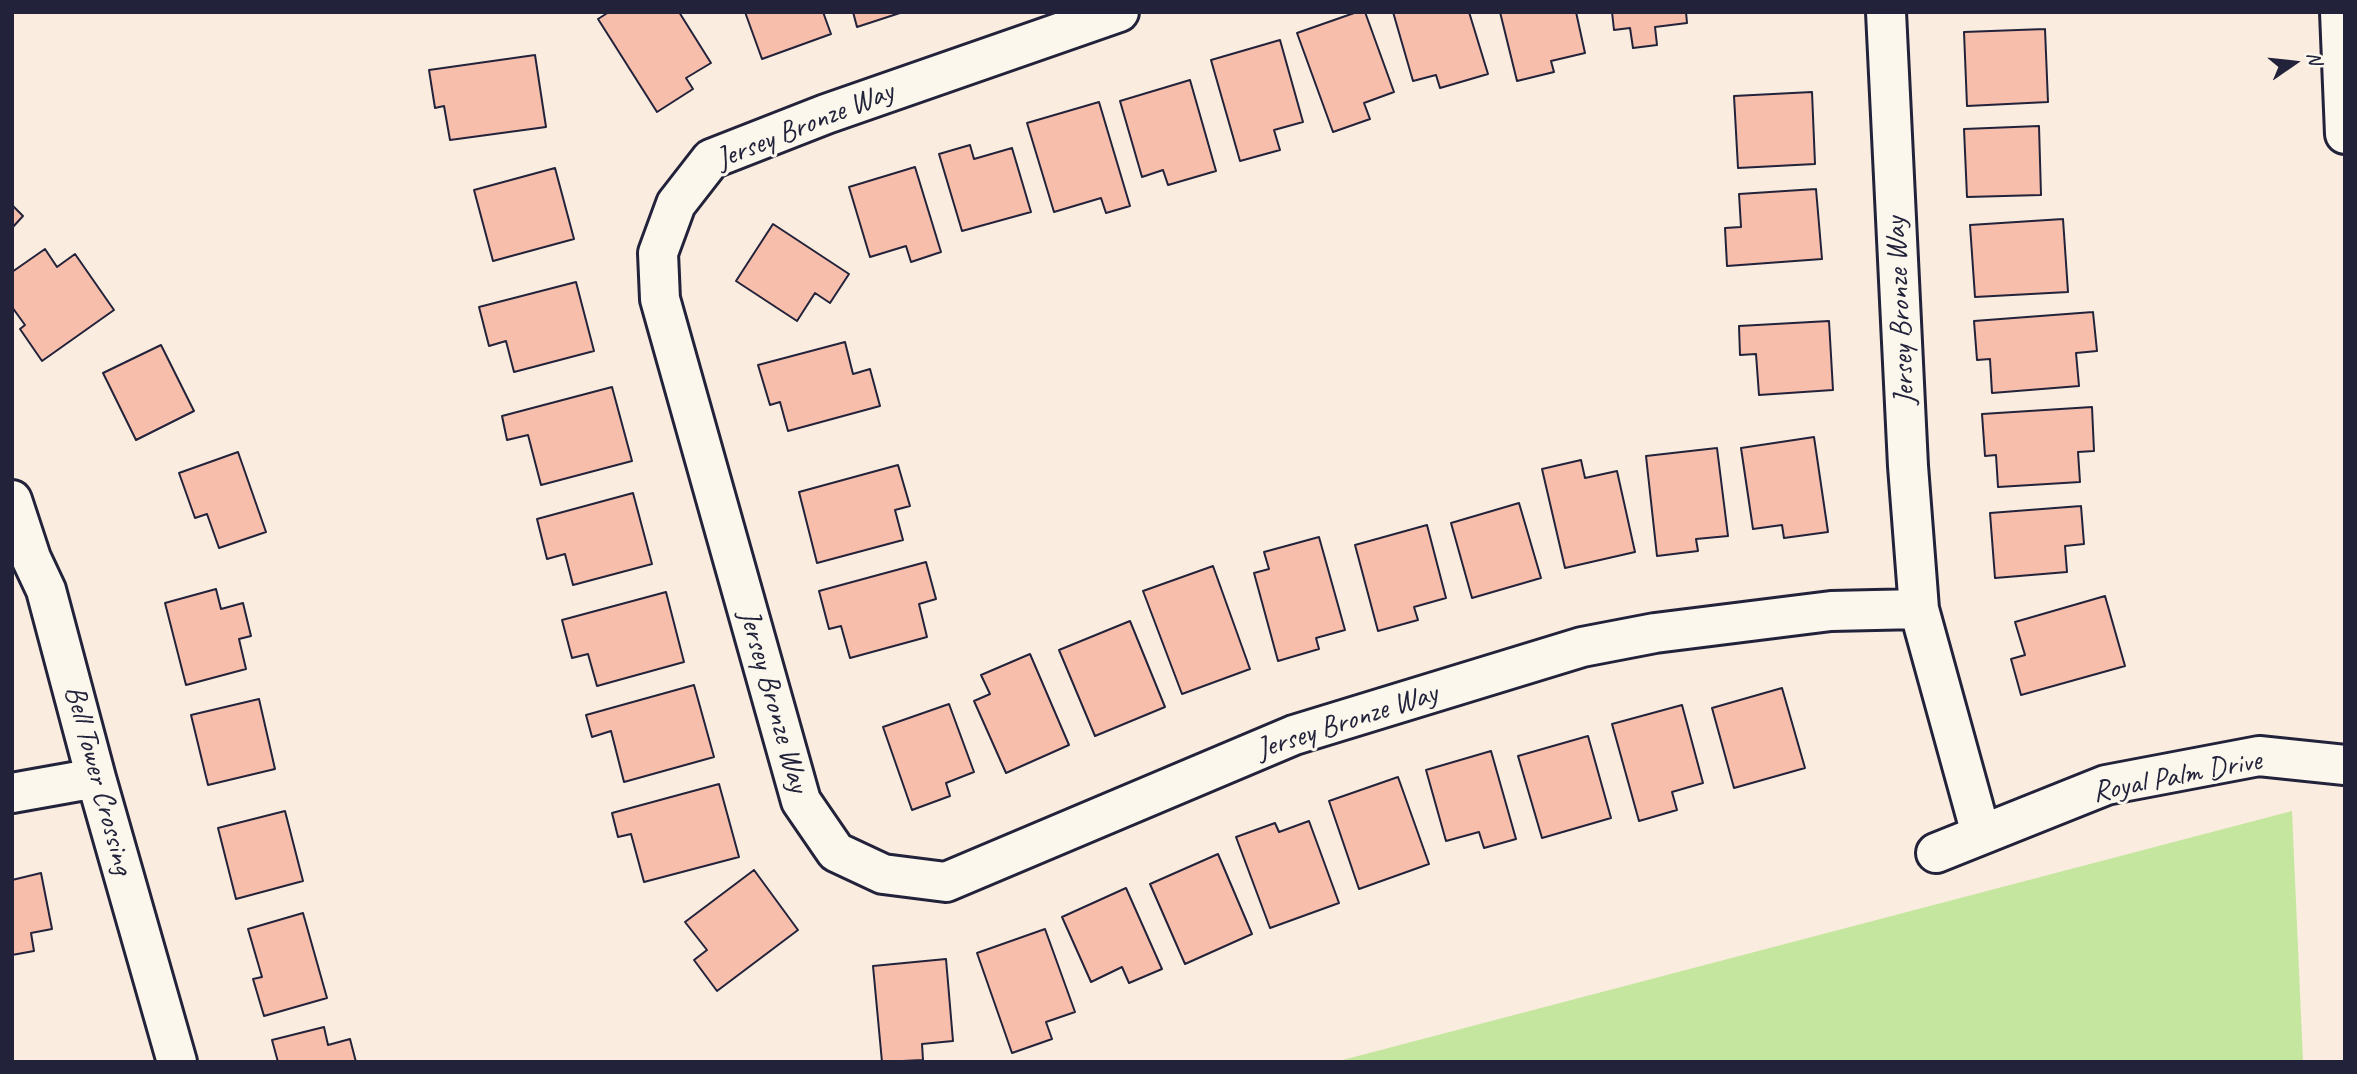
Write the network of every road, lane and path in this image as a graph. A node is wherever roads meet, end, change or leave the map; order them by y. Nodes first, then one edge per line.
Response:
1 (1119, 12) edge
2 (1886, 12) edge
3 (2340, 12) edge
4 (2345, 134) edge
5 (12, 500) edge
6 (1919, 609) junction
7 (2345, 765) edge
8 (96, 778) junction
9 (12, 793) edge
10 (1981, 834) junction
11 (1936, 853) dead end
12 (177, 1062) edge

1 - 6 street, Jersey Bronze Way
2 - 6 street, Jersey Bronze Way
3 - 4 street
5 - 8 street, Bell Tower Crossing
6 - 10 street, Jersey Bronze Way
7 - 10 street, Royal Palm Drive
8 - 9 street
8 - 12 street, Bell Tower Crossing
10 - 11 street, Royal Palm Drive

